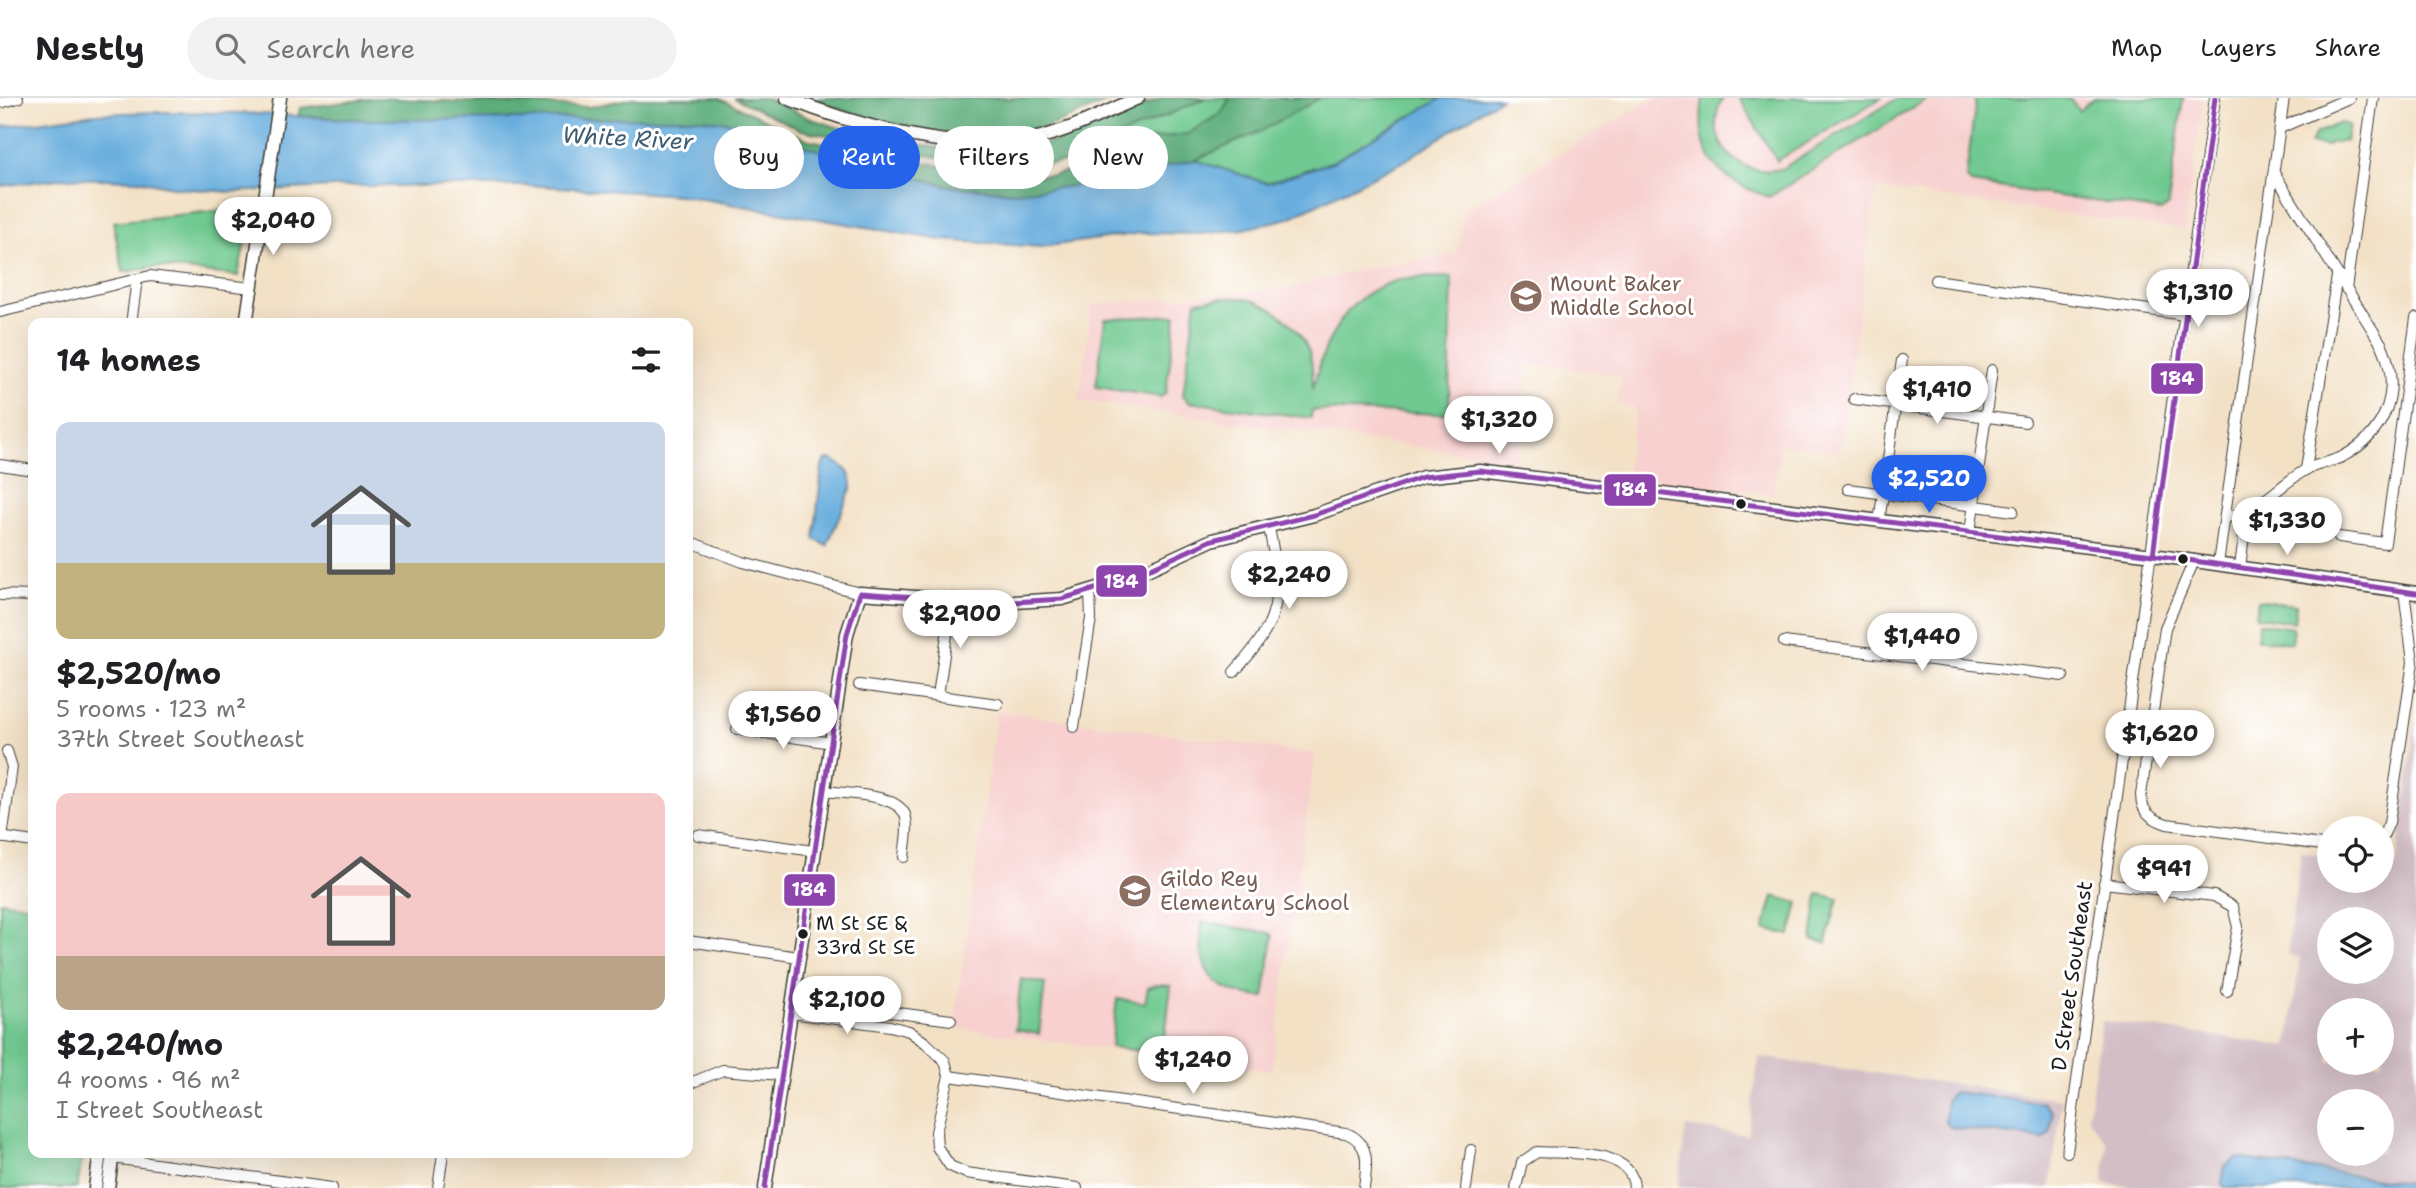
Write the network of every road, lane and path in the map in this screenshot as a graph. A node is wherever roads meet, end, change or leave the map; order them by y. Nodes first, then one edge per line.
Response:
1 (18, 98) edge
2 (280, 98) edge
3 (787, 98) edge
4 (1138, 98) edge
5 (2215, 98) edge
6 (2284, 98) edge
7 (2348, 98) edge
8 (2373, 98) edge
9 (0, 103) edge
10 (2280, 128) junction
11 (2274, 173) junction
12 (2337, 276) junction
13 (137, 279) junction
14 (1935, 280) dead end
15 (252, 288) junction
16 (2346, 289) junction
17 (0, 312) edge
18 (2185, 315) junction
19 (132, 318) edge
20 (247, 318) edge
21 (2416, 318) edge
22 (1902, 360) dead end
23 (1992, 370) dead end
24 (1854, 399) dead end
25 (1895, 405) junction
26 (2386, 416) junction
27 (1986, 417) junction
28 (2402, 418) junction
29 (2025, 422) dead end
30 (0, 465) edge
31 (28, 469) edge
32 (2306, 469) junction
33 (1848, 489) dead end
34 (1883, 494) junction
35 (1974, 506) junction
36 (2013, 512) dead end
37 (2247, 512) junction
38 (2225, 518) junction
39 (1879, 522) junction
40 (1269, 528) junction
41 (1970, 533) junction
42 (2339, 537) dead end
43 (693, 543) edge
44 (2152, 555) junction
45 (2194, 561) junction
46 (2218, 564) junction
47 (2240, 567) junction
48 (1090, 592) junction
49 (2410, 592) edge
50 (860, 593) junction
51 (0, 595) edge
52 (28, 596) edge
53 (952, 601) junction
54 (1784, 642) dead end
55 (1234, 672) dead end
56 (2063, 676) dead end
57 (859, 685) dead end
58 (938, 695) junction
59 (998, 704) dead end
60 (1074, 727) dead end
61 (737, 729) dead end
62 (832, 743) junction
63 (7, 751) dead end
64 (825, 791) junction
65 (2390, 816) edge
66 (698, 835) dead end
67 (1, 838) edge
68 (28, 841) edge
69 (2317, 843) edge
70 (814, 851) junction
71 (904, 857) dead end
72 (2105, 883) junction
73 (693, 942) edge
74 (799, 957) junction
75 (2227, 991) dead end
76 (793, 999) junction
77 (791, 1013) junction
78 (951, 1020) dead end
79 (781, 1075) junction
80 (949, 1076) junction
81 (693, 1082) edge
82 (1471, 1150) dead end
83 (2067, 1152) dead end
84 (108, 1158) edge
85 (109, 1158) edge
86 (129, 1158) edge
87 (442, 1158) edge
88 (1517, 1184) edge
89 (95, 1188) edge
90 (108, 1188) edge
91 (332, 1188) edge
92 (438, 1188) edge
93 (765, 1188) edge
94 (1077, 1188) edge
95 (1364, 1188) edge
96 (1466, 1188) edge
97 (1634, 1188) edge

1 - 9 street
2 - 15 street
3 - 4 street
5 - 18 street, D Street Southeast
6 - 10 street
7 - 10 street
8 - 16 street
10 - 11 street
11 - 12 street
11 - 38 street
12 - 16 street
12 - 32 street
13 - 15 street
13 - 17 street
13 - 19 street
14 - 18 street
15 - 20 street
16 - 26 street
18 - 44 street, D Street Southeast
21 - 28 street
22 - 25 street
23 - 27 street
24 - 25 street
25 - 27 street
25 - 34 street
26 - 28 street
26 - 32 street
27 - 29 street
27 - 35 street
28 - 42 street
30 - 31 street
32 - 37 street
33 - 34 street
34 - 35 street
34 - 39 street
35 - 36 street
35 - 41 street
37 - 38 street
37 - 47 street
38 - 46 street
39 - 40 street
39 - 41 street
40 - 48 street
40 - 55 street
41 - 44 street
43 - 50 street
44 - 45 street
44 - 72 street, D Street Southeast
45 - 46 street
45 - 69 street
46 - 47 street
47 - 49 street
48 - 53 street
48 - 60 street
49 - 65 street
50 - 53 street
50 - 62 street
51 - 52 street
53 - 58 street
54 - 56 street
57 - 58 street
58 - 59 street
61 - 62 street
62 - 64 street
63 - 67 street
64 - 70 street
64 - 71 street
66 - 70 street
67 - 68 street
70 - 74 street
72 - 75 street
72 - 83 street, D Street Southeast
73 - 74 street
74 - 76 street
76 - 77 street
76 - 78 street
77 - 79 street
77 - 80 street
79 - 81 street
79 - 93 street
80 - 94 street
80 - 95 street
82 - 96 street
84 - 89 street
85 - 90 street
86 - 91 street
87 - 92 street
88 - 97 street

